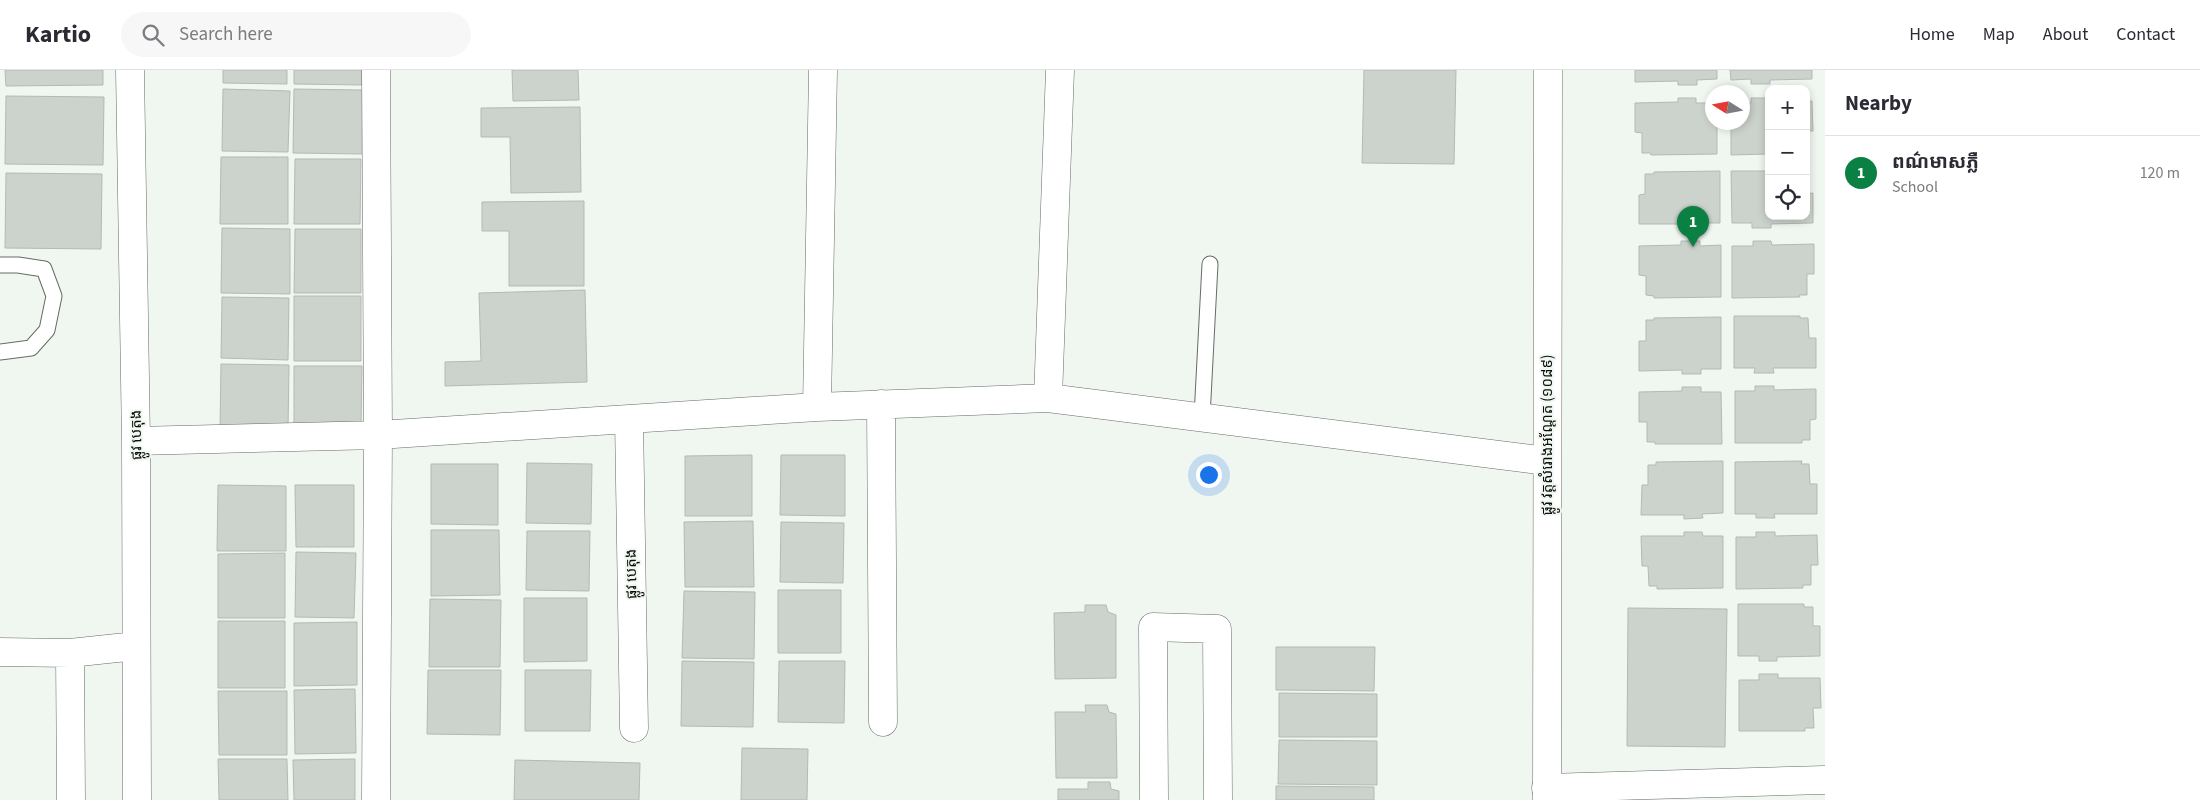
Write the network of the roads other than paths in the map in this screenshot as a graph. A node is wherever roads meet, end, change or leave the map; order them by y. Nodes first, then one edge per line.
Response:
1 (130, 70) edge
2 (376, 70) edge
3 (823, 70) edge
4 (1060, 70) edge
5 (1548, 70) edge
6 (1210, 264) dead end
7 (0, 265) edge
8 (0, 352) edge
9 (1048, 398) junction
10 (881, 404) junction
11 (817, 406) junction
12 (1202, 417) junction
13 (629, 419) junction
14 (378, 435) junction
15 (136, 441) junction
16 (1547, 460) junction
17 (136, 646) junction
18 (0, 652) edge
19 (70, 653) junction
20 (883, 722) dead end
21 (634, 728) dead end
22 (1825, 780) edge
23 (1546, 794) edge
24 (71, 800) edge
25 (137, 800) edge
26 (376, 800) edge
27 (1154, 800) edge
28 (1218, 800) edge

1 - 15 street, ផ្លូវ បេតុង
2 - 14 street
3 - 11 street
4 - 9 street
5 - 16 street, ផ្លូវ វត្តសំរោងអណ្ដែត (១០៨៩)
6 - 12 lane
7 - 8 lane
9 - 10 street
9 - 12 street
10 - 11 street
10 - 20 street
11 - 13 street
12 - 16 street
13 - 14 street
13 - 21 street, ផ្លូវ បេតុង
14 - 15 street
14 - 26 street
15 - 17 street, ផ្លូវ បេតុង
16 - 23 street, ផ្លូវ វត្តសំរោងអណ្ដែត (១០៨៩)
17 - 19 street
17 - 25 street, ផ្លូវ បេតុង
18 - 19 street
19 - 24 street
22 - 23 street
27 - 28 street

